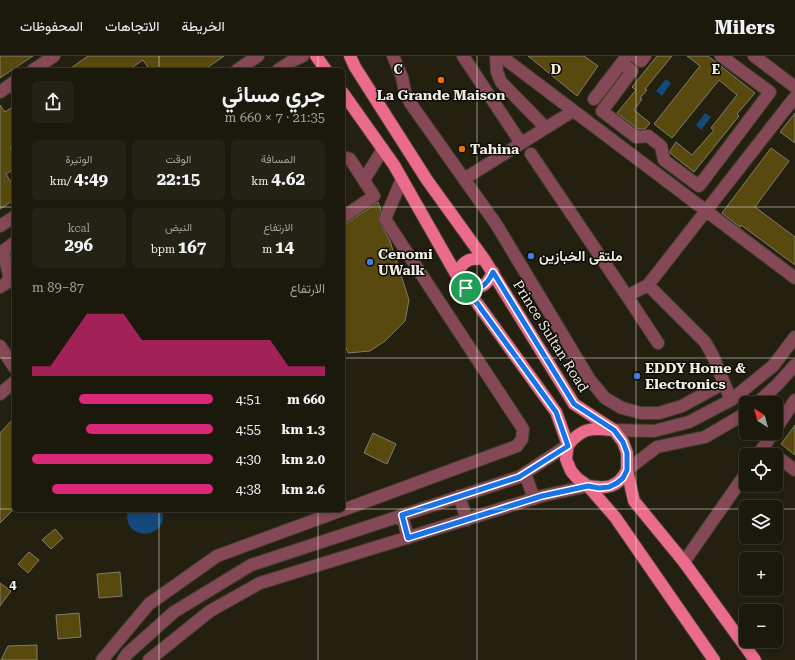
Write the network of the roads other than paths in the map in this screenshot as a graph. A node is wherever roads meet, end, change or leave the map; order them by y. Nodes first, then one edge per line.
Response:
1 (54, 56) edge
2 (258, 56) edge
3 (303, 56) edge
4 (316, 56) edge
5 (350, 56) edge
6 (393, 56) edge
7 (463, 56) edge
8 (496, 56) edge
9 (501, 56) edge
10 (635, 56) edge
11 (645, 56) edge
12 (721, 56) edge
13 (754, 56) edge
14 (624, 59) edge
15 (36, 68) edge
16 (240, 68) edge
17 (281, 68) edge
18 (325, 68) edge
19 (12, 83) edge
20 (795, 87) edge
21 (0, 92) edge
22 (345, 96) edge
23 (795, 97) edge
24 (594, 99) dead end
25 (573, 111) junction
26 (546, 128) junction
27 (521, 143) junction
28 (383, 149) junction
29 (531, 154) dead end
30 (345, 158) edge
31 (402, 179) junction
32 (464, 179) junction
33 (364, 180) junction
34 (706, 211) junction
35 (345, 216) edge
36 (12, 218) edge
37 (0, 226) edge
38 (12, 244) edge
39 (1, 252) edge
40 (484, 259) junction
41 (493, 272) junction
42 (456, 274) junction
43 (795, 278) edge
44 (648, 284) junction
45 (0, 287) edge
46 (466, 288) junction
47 (627, 296) junction
48 (795, 337) edge
49 (658, 343) dead end
50 (0, 346) edge
51 (12, 364) edge
52 (795, 365) edge
53 (724, 383) junction
54 (12, 384) edge
55 (0, 394) edge
56 (765, 396) edge
57 (732, 400) junction
58 (795, 400) edge
59 (739, 417) edge
60 (783, 418) edge
61 (614, 430) junction
62 (568, 446) junction
63 (783, 461) edge
64 (627, 470) junction
65 (795, 470) edge
66 (525, 473) junction
67 (739, 483) edge
68 (588, 486) junction
69 (459, 496) junction
70 (534, 499) junction
71 (345, 509) edge
72 (337, 512) edge
73 (402, 515) junction
74 (467, 520) junction
75 (408, 538) junction
76 (296, 550) junction
77 (684, 562) junction
78 (304, 570) junction
79 (211, 589) junction
80 (222, 605) junction
81 (158, 626) junction
82 (171, 643) junction
83 (102, 660) edge
84 (123, 660) edge
85 (149, 660) edge
86 (714, 660) edge
87 (755, 660) edge

1 - 15 street
2 - 16 street
3 - 17 street
4 - 18 main road
5 - 40 main road, Prince Sultan Road
6 - 32 street
7 - 27 street
8 - 26 street
9 - 25 street
10 - 11 street
12 - 14 street
13 - 20 street
14 - 24 street
19 - 21 street
22 - 28 main road
23 - 34 street
25 - 26 street
25 - 34 street
26 - 27 street
27 - 32 street
28 - 31 main road
28 - 33 street
29 - 47 street
30 - 33 street
31 - 42 main road
31 - 71 street
32 - 53 street
33 - 35 street
34 - 43 street
34 - 44 street
36 - 37 street
38 - 39 street
39 - 45 street
40 - 41 main road, Prince Sultan Road
40 - 42 main road
41 - 46 main road
41 - 61 main road, Prince Sultan Road
42 - 46 main road
44 - 47 street
44 - 53 street
46 - 62 main road
47 - 49 street
48 - 57 street
50 - 51 street
52 - 56 street
53 - 57 street
54 - 55 street
57 - 61 street
58 - 60 street
59 - 64 street
61 - 62 main road
61 - 64 main road, Prince Sultan Road
62 - 66 street
62 - 68 main road
63 - 65 street
64 - 68 main road
64 - 77 main road, Prince Sultan Road
66 - 69 street
66 - 70 street
67 - 77 street
68 - 70 street
68 - 86 main road
69 - 73 street
69 - 74 street
70 - 74 street
72 - 83 street
73 - 75 street
73 - 76 street
74 - 75 street
75 - 78 street
76 - 78 street
76 - 79 street
77 - 87 main road, Prince Sultan Road
78 - 80 street
79 - 80 street
79 - 81 street
80 - 82 street
81 - 82 street
81 - 84 street
82 - 85 street

